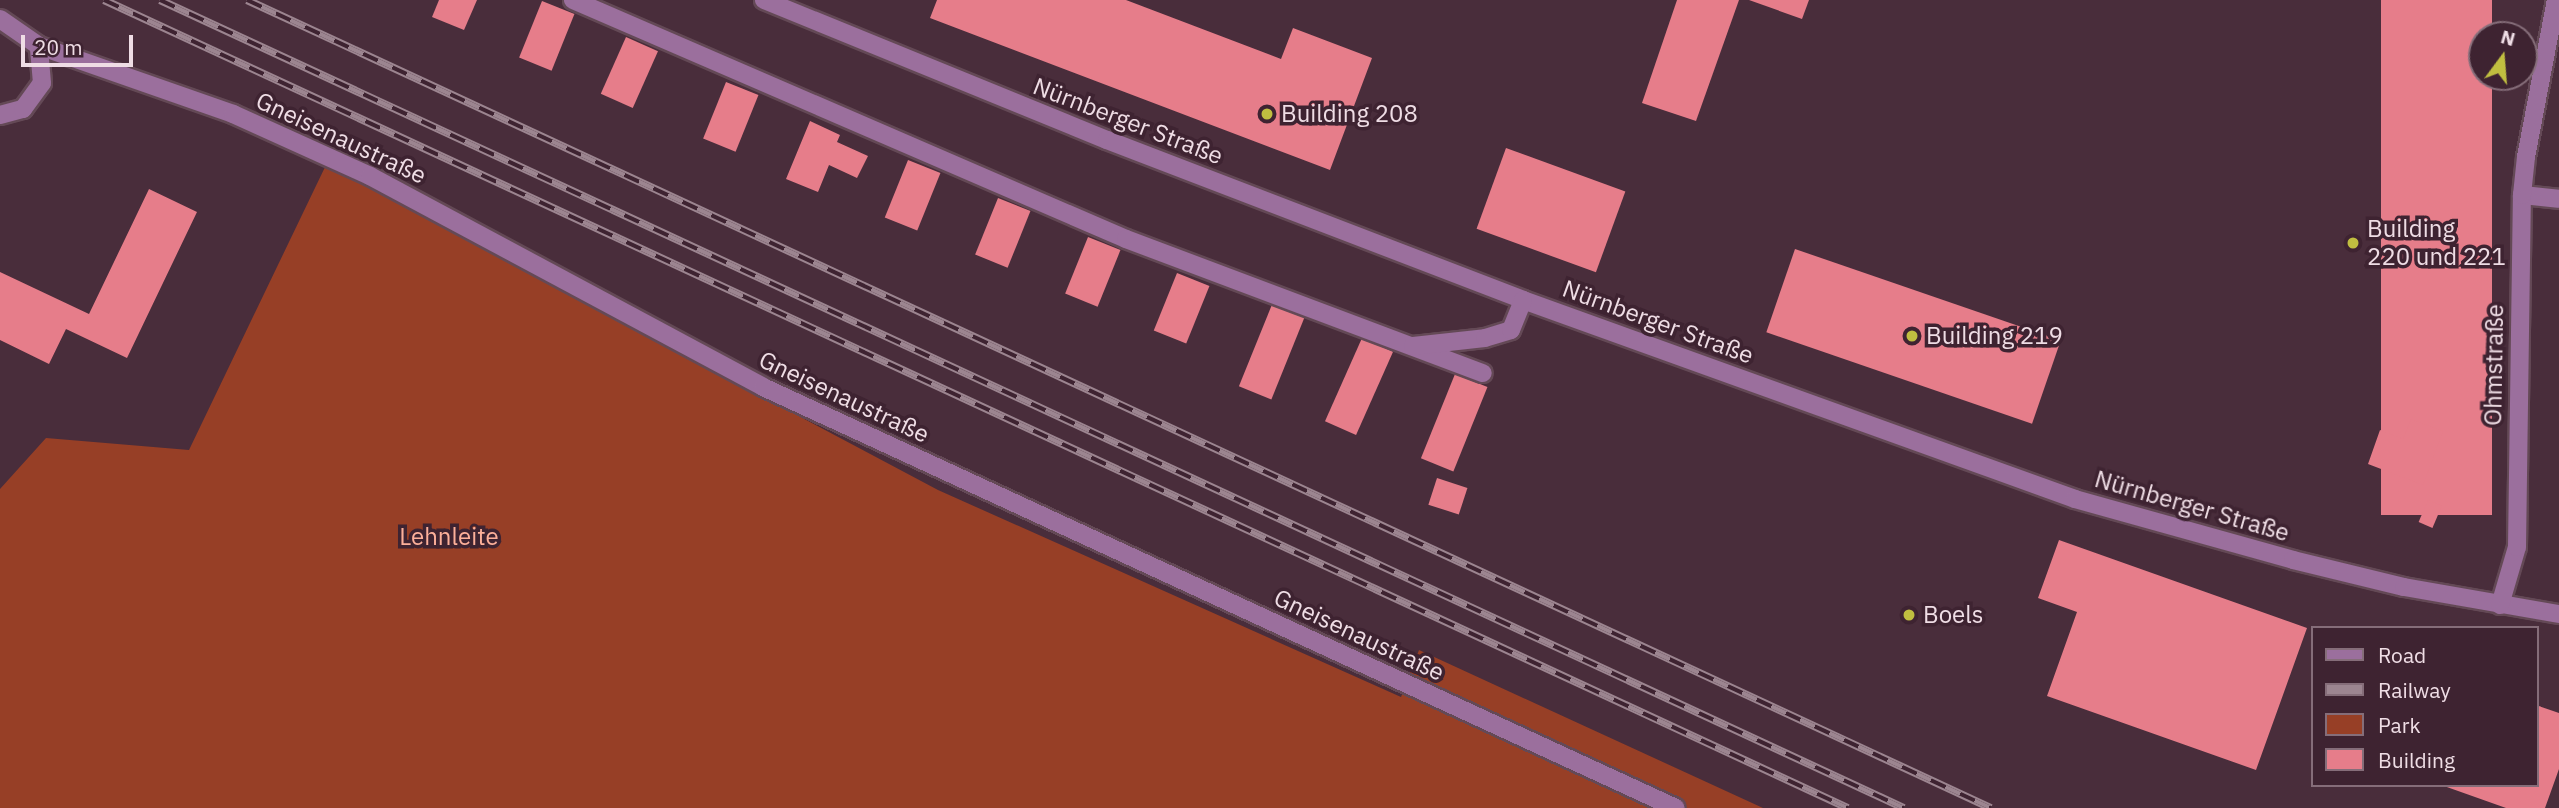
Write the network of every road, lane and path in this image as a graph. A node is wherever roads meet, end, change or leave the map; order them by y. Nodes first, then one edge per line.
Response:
1 (764, 0) edge
2 (2556, 0) edge
3 (579, 2) edge
4 (0, 19) edge
5 (39, 46) junction
6 (0, 115) edge
7 (2522, 195) junction
8 (2559, 199) edge
9 (1523, 300) junction
10 (1409, 346) junction
11 (1483, 373) dead end
12 (2500, 605) junction
13 (2559, 614) edge
14 (1676, 808) edge

1 - 9 street, Nürnberger Straße
2 - 7 street, Ohmstraße
3 - 10 street
4 - 5 street, Gneisenaustraße
5 - 6 street
5 - 14 street, Gneisenaustraße
7 - 8 street
7 - 12 street, Ohmstraße
9 - 10 street
9 - 12 street, Nürnberger Straße
10 - 11 street
12 - 13 street, Nürnberger Straße

